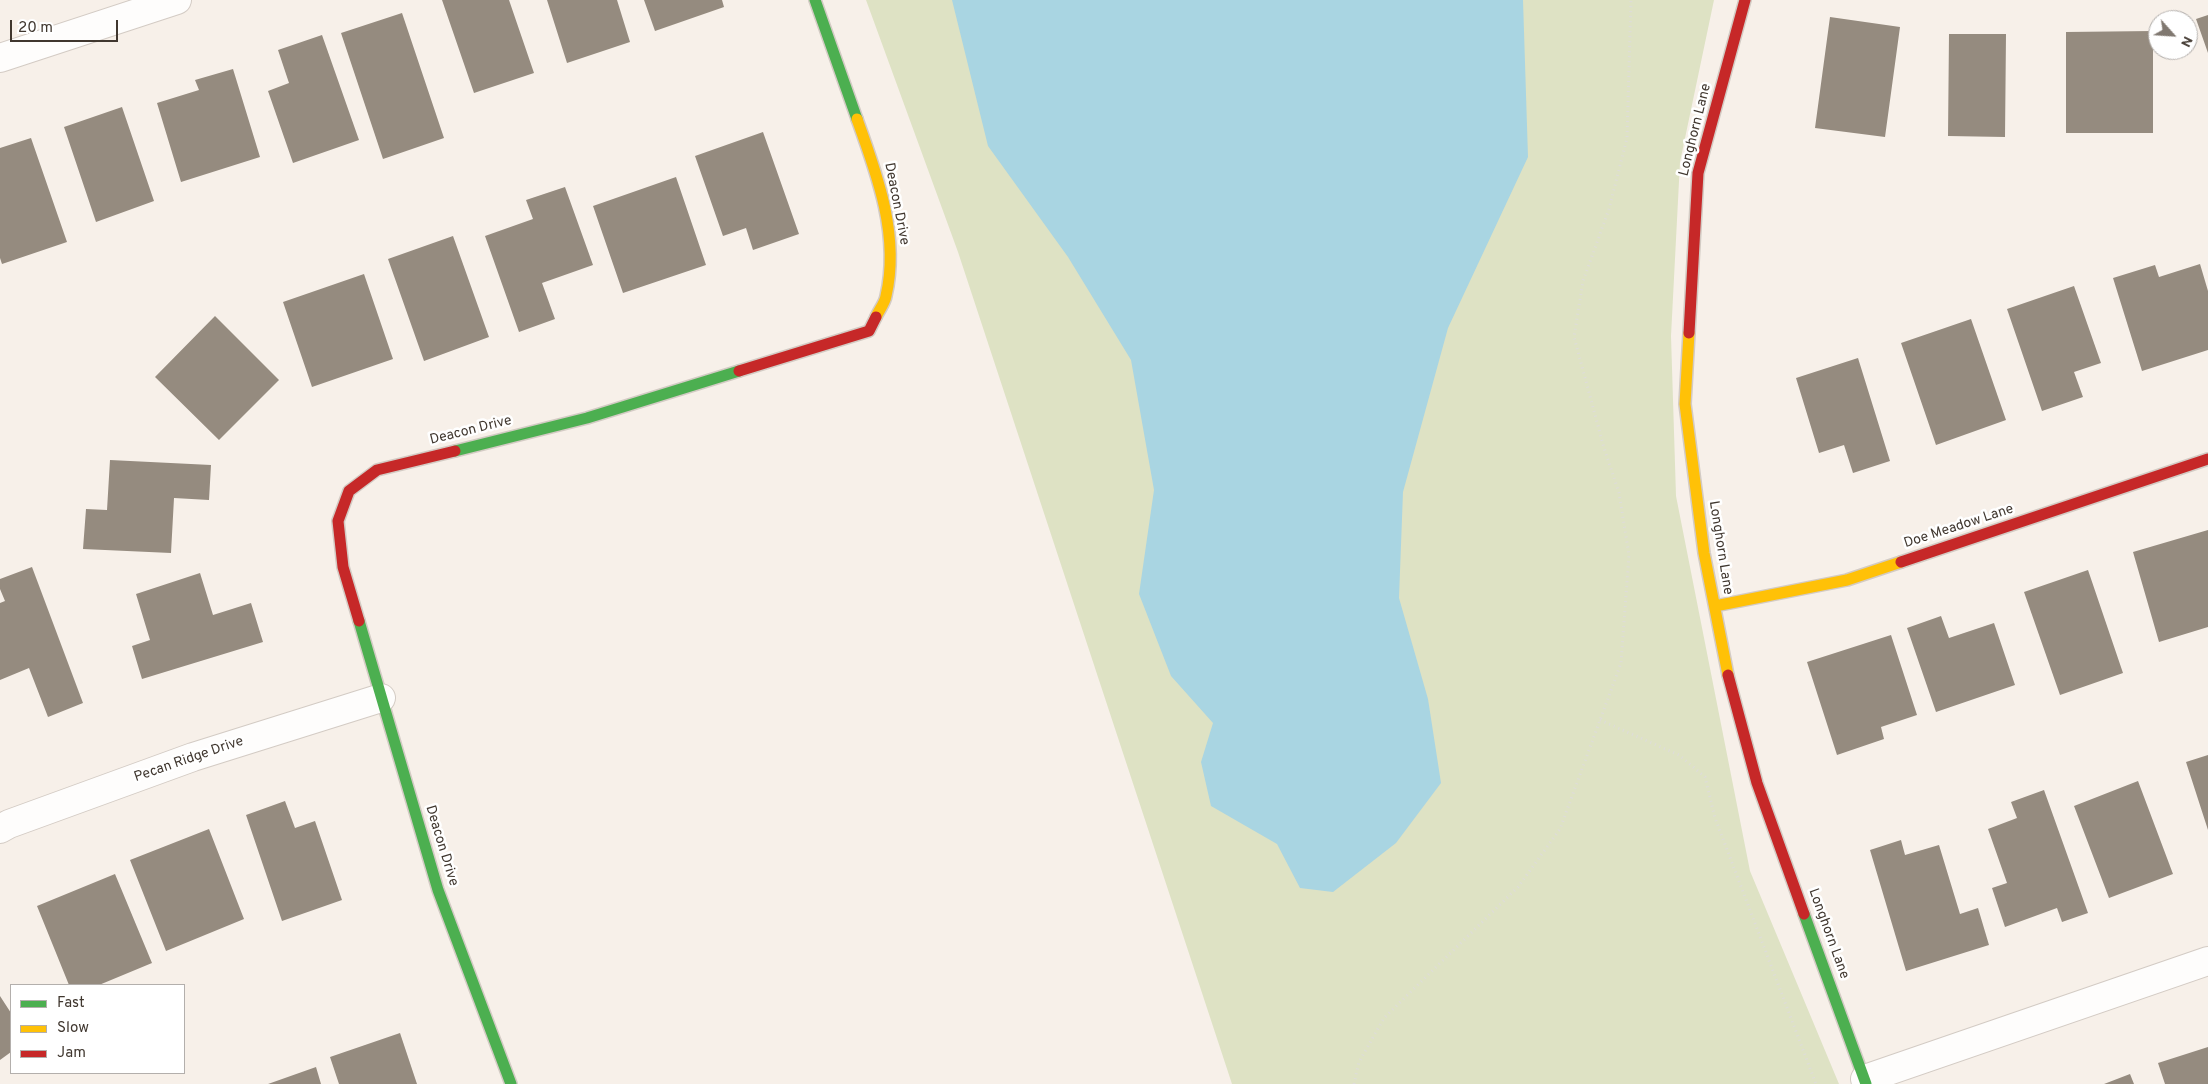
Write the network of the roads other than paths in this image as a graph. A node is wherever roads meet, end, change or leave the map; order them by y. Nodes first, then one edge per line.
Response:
1 (177, 0) edge
2 (815, 0) edge
3 (1745, 0) edge
4 (0, 58) edge
5 (2208, 459) edge
6 (1715, 606) junction
7 (381, 698) junction
8 (0, 829) edge
9 (2208, 961) edge
10 (1865, 1082) edge
11 (511, 1084) edge

1 - 4 street
2 - 7 street, Deacon Drive
3 - 6 street, Longhorn Lane
5 - 6 street, Doe Meadow Lane
6 - 10 street, Longhorn Lane
7 - 8 street, Pecan Ridge Drive
7 - 11 street, Deacon Drive
9 - 10 street

